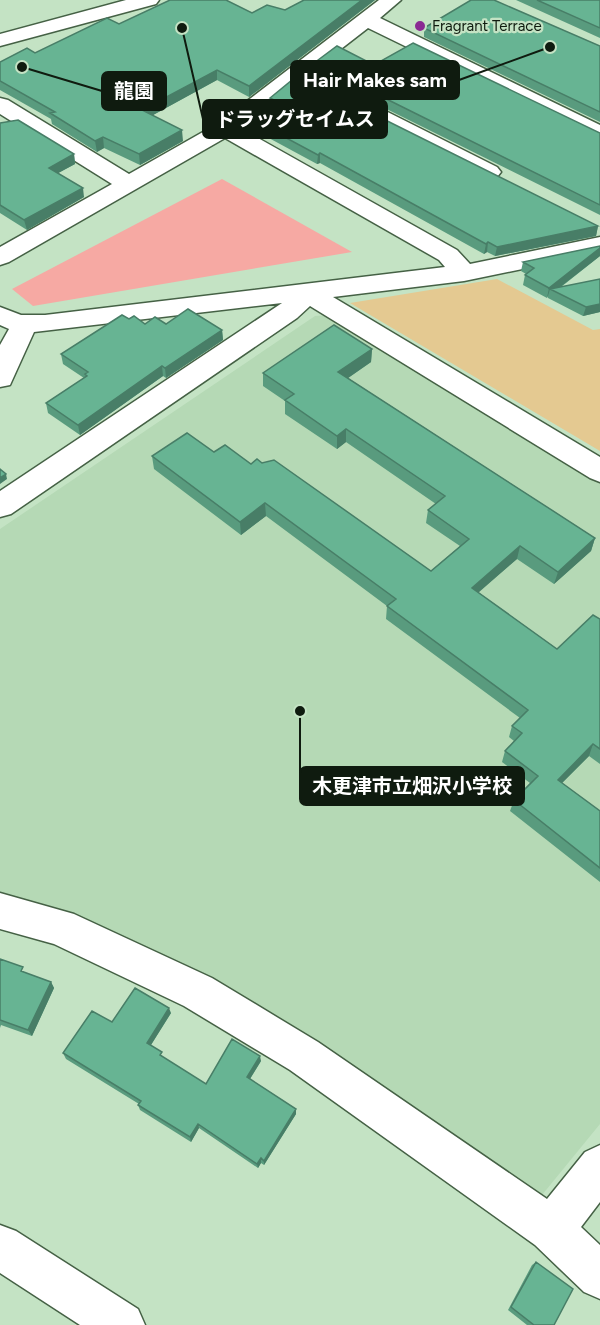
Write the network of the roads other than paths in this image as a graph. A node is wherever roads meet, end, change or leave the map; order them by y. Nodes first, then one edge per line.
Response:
1 (113, 0) edge
2 (149, 0) edge
3 (391, 0) edge
4 (366, 19) junction
5 (0, 27) edge
6 (0, 40) edge
7 (297, 74) junction
8 (0, 105) edge
9 (27, 121) junction
10 (0, 126) edge
11 (225, 129) junction
12 (600, 134) edge
13 (506, 180) edge
14 (129, 184) junction
15 (596, 232) edge
16 (0, 257) edge
17 (464, 273) junction
18 (308, 293) junction
19 (0, 315) edge
20 (25, 324) junction
21 (0, 378) edge
22 (600, 471) edge
23 (0, 506) edge
24 (0, 910) edge
25 (600, 1167) edge
26 (551, 1229) junction
27 (0, 1247) edge
28 (600, 1276) edge
29 (122, 1325) edge

1 - 5 street
2 - 6 street
3 - 4 street
4 - 7 street
4 - 12 street
7 - 11 street
7 - 13 street
8 - 9 street
9 - 10 street
9 - 14 street
11 - 14 street
11 - 17 street
14 - 16 street
15 - 17 street
17 - 18 street
18 - 20 street
18 - 22 street
18 - 23 street
19 - 20 street
20 - 21 street
24 - 26 street
25 - 26 street
26 - 28 street
27 - 29 street

